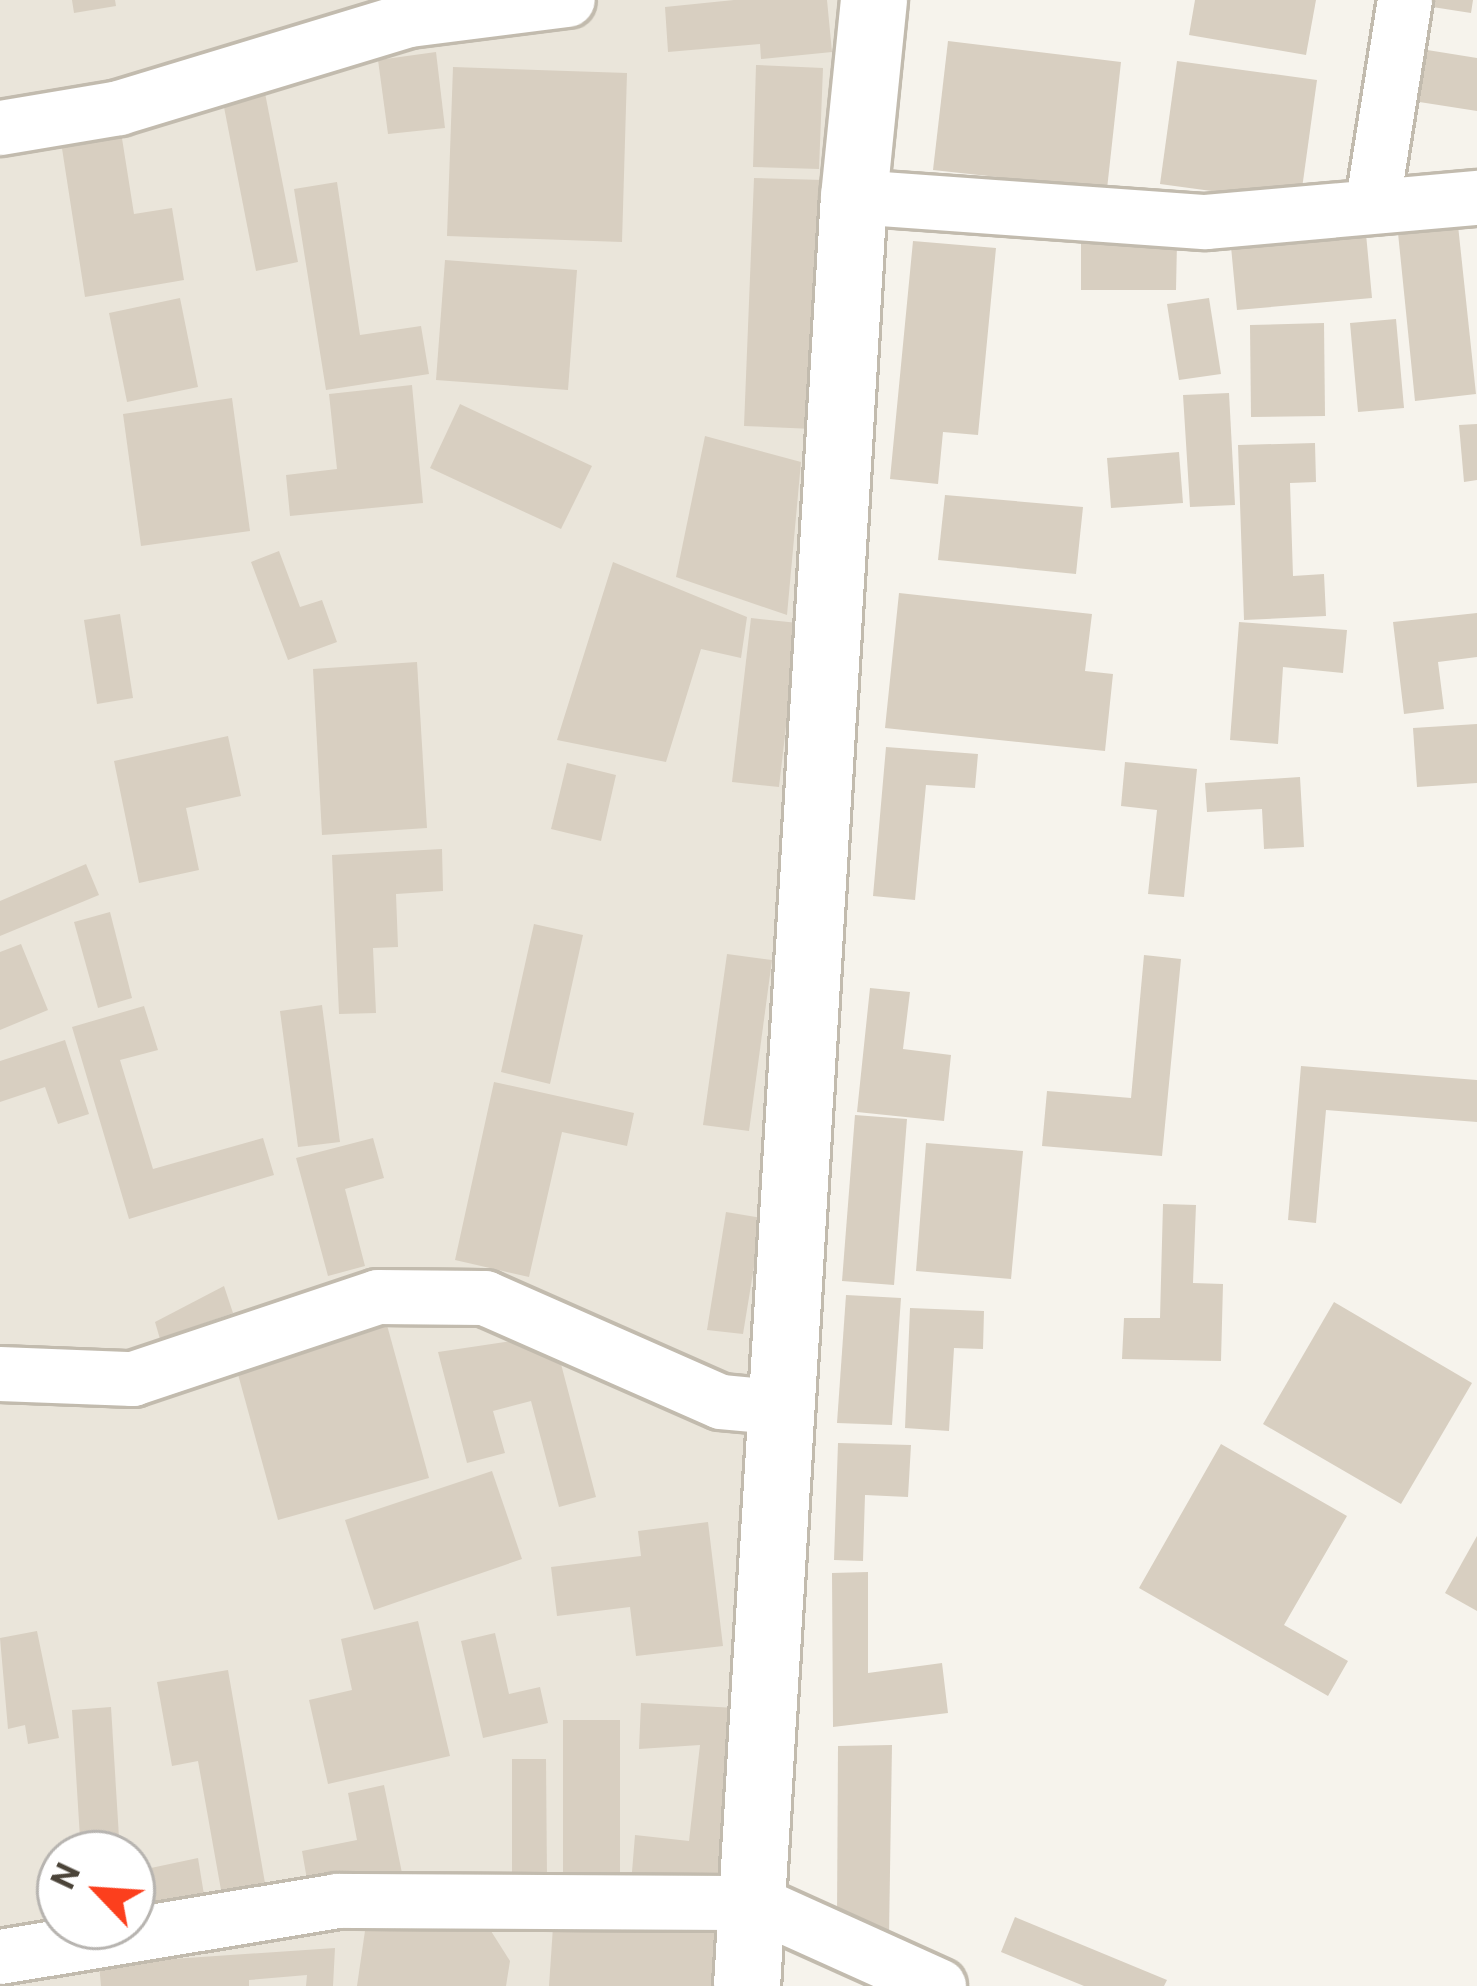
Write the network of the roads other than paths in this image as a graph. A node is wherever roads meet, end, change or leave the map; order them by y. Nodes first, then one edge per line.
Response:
1 (568, 0) edge
2 (874, 0) edge
3 (1405, 0) edge
4 (0, 128) edge
5 (854, 197) junction
6 (1477, 197) edge
7 (1372, 202) junction
8 (0, 1374) edge
9 (784, 1408) junction
10 (755, 1903) junction
11 (0, 1958) edge
12 (747, 1986) edge
13 (939, 1986) edge

1 - 4 street
2 - 5 street
3 - 7 street
5 - 7 street
5 - 9 street
6 - 7 street
8 - 9 street
9 - 10 street
10 - 11 street
10 - 12 street
10 - 13 street

